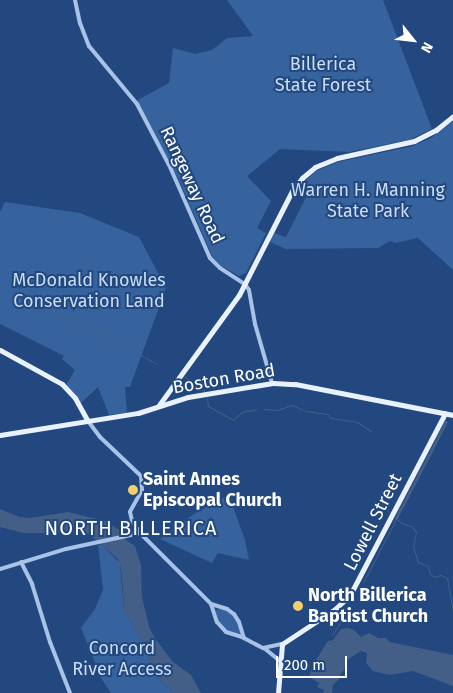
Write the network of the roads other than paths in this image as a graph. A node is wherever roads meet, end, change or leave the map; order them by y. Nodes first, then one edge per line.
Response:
1 (75, 0) edge
2 (453, 116) edge
3 (245, 284) junction
4 (0, 350) edge
5 (272, 383) junction
6 (159, 405) junction
7 (445, 413) junction
8 (453, 415) edge
9 (88, 421) junction
10 (0, 434) edge
11 (140, 533) junction
12 (21, 562) junction
13 (0, 569) edge
14 (211, 604) junction
15 (244, 638) junction
16 (282, 644) junction
17 (264, 648) junction
18 (281, 662) junction
19 (70, 693) edge
20 (278, 693) edge

1 - 3 street, Rangeway Road
2 - 3 main road
3 - 5 street
3 - 6 main road
4 - 9 main road
5 - 6 main road, Boston Road
5 - 7 main road, Boston Road
6 - 9 main road, Boston Road
7 - 8 main road, Boston Road
7 - 16 main road, Lowell Street
9 - 10 main road, Boston Road
9 - 11 street
11 - 12 street
11 - 14 street
12 - 13 street
12 - 19 street
14 - 15 street
14 - 15 street
15 - 17 street
16 - 17 street
16 - 18 main road
17 - 18 street
18 - 20 main road

